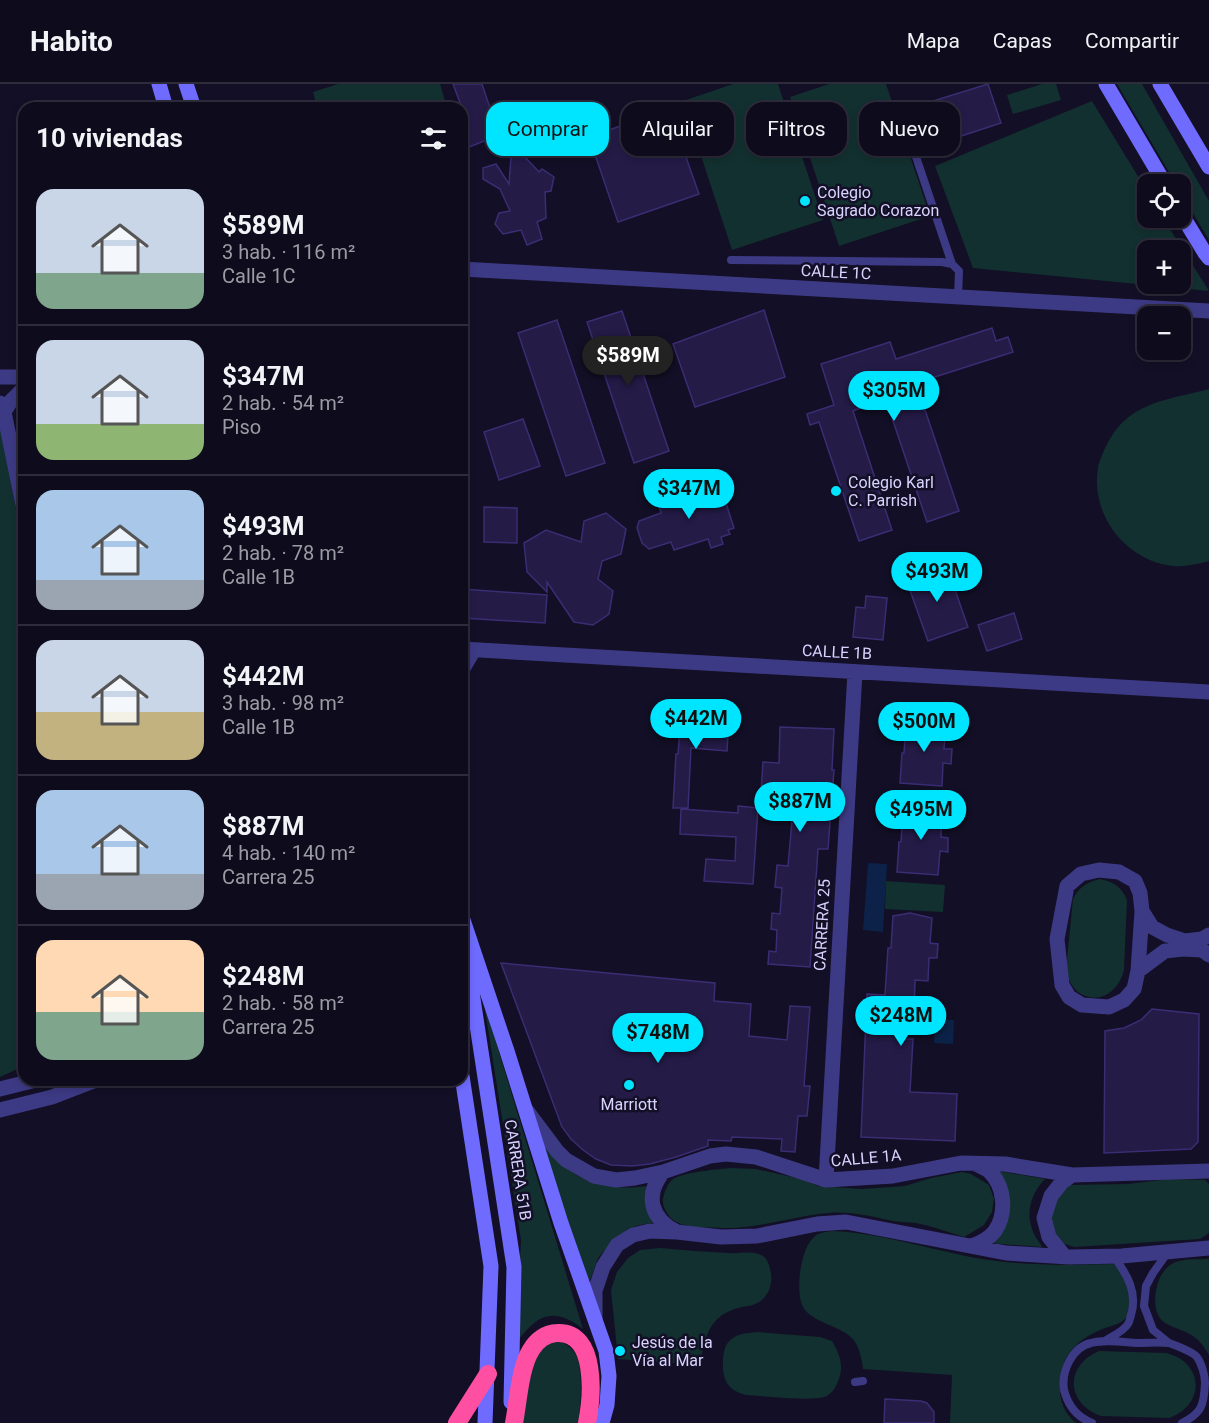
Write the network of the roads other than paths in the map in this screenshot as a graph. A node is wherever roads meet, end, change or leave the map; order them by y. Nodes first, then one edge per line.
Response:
1 (159, 84) edge
2 (186, 84) edge
3 (1106, 84) edge
4 (1160, 84) edge
5 (164, 102) edge
6 (192, 102) edge
7 (916, 156) edge
8 (1209, 167) edge
9 (1159, 174) edge
10 (1190, 228) edge
11 (1209, 258) edge
12 (731, 260) dead end
13 (952, 264) junction
14 (468, 269) edge
15 (958, 297) junction
16 (1209, 311) edge
17 (0, 377) edge
18 (18, 377) edge
19 (18, 394) edge
20 (2, 408) edge
21 (18, 482) edge
22 (468, 649) edge
23 (478, 650) junction
24 (468, 667) edge
25 (855, 672) junction
26 (1209, 692) edge
27 (1142, 911) junction
28 (468, 935) edge
29 (1209, 935) edge
30 (1209, 955) edge
31 (468, 964) edge
32 (1138, 971) junction
33 (18, 1084) edge
34 (80, 1086) edge
35 (464, 1086) edge
36 (0, 1089) edge
37 (525, 1109) junction
38 (0, 1110) edge
39 (975, 1163) junction
40 (1209, 1171) edge
41 (663, 1172) junction
42 (1072, 1175) junction
43 (826, 1180) junction
44 (677, 1232) junction
45 (972, 1246) junction
46 (1209, 1248) edge
47 (1168, 1251) junction
48 (1113, 1256) junction
49 (1065, 1257) junction
50 (1134, 1306) junction
51 (1144, 1306) junction
52 (595, 1321) junction
53 (1103, 1342) junction
54 (1169, 1343) junction
55 (488, 1374) junction
56 (457, 1423) edge
57 (485, 1423) edge
58 (512, 1423) edge
59 (587, 1423) edge
60 (602, 1423) edge
61 (1092, 1423) edge
62 (1182, 1423) edge

1 - 5 main road
2 - 6 main road
3 - 9 main road
4 - 8 main road
7 - 13 lane
10 - 11 main road
12 - 13 lane
13 - 15 lane
14 - 15 street, CALLE 1C
15 - 16 street, CALLE 1C
17 - 18 street
19 - 20 street
20 - 21 street
22 - 23 street, CALLE 1B
23 - 24 lane
23 - 25 street, CALLE 1B
25 - 26 street, CALLE 1B
25 - 43 street, CARRERA 25
27 - 29 street
27 - 32 street
27 - 32 street
28 - 37 main road
30 - 32 street
31 - 58 main road, CARRERA 51B
33 - 36 street
34 - 38 street
35 - 55 main road
37 - 41 street, CALLE 1A
37 - 52 main road
39 - 42 street, CALLE 1A
39 - 43 street, CALLE 1A
39 - 45 street
40 - 42 street, CALLE 1A
41 - 43 street, CALLE 1A
41 - 44 street
42 - 49 street
44 - 45 street
44 - 52 street
45 - 49 street
46 - 47 street
47 - 48 street
47 - 51 lane
48 - 49 street
48 - 50 lane
50 - 51 lane
50 - 53 lane
51 - 54 lane
52 - 60 main road
53 - 54 lane
53 - 61 lane
54 - 62 lane
55 - 56 highway
55 - 57 main road
58 - 59 highway

